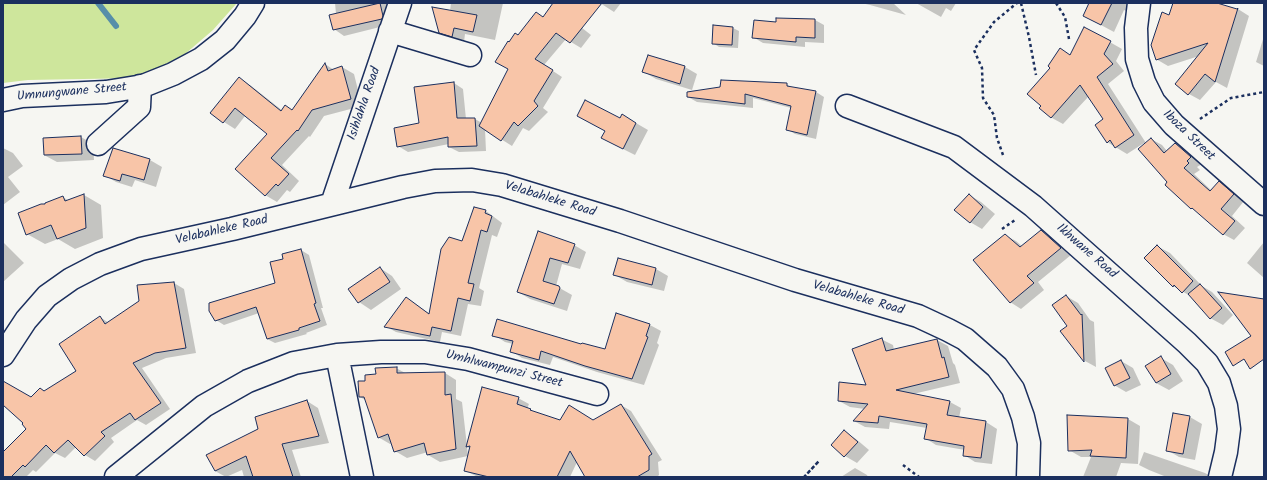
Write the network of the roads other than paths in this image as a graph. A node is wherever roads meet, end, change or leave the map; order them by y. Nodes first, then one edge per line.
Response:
1 (253, 3) edge
2 (400, 3) edge
3 (1139, 3) edge
4 (390, 31) junction
5 (470, 56) dead end
6 (140, 86) junction
7 (3, 100) edge
8 (846, 106) dead end
9 (98, 144) dead end
10 (332, 204) junction
11 (1264, 204) edge
12 (3, 355) edge
13 (337, 355) junction
14 (597, 394) dead end
15 (116, 477) edge
16 (362, 477) edge
17 (1028, 477) edge
18 (1220, 477) edge

1 - 6 street, Umnungwane Street
2 - 4 street, Isihlahla Road
3 - 11 street, Iboza Street
4 - 5 street
4 - 10 street, Isihlahla Road
6 - 7 street, Umnungwane Street
6 - 9 street
8 - 18 street, Ikhwane Road
10 - 12 street, Velabahleke Road
10 - 17 street, Velabahleke Road
13 - 14 street, Umhlwampunzi Street
13 - 15 street, Umhlwampunzi Street
13 - 16 street

